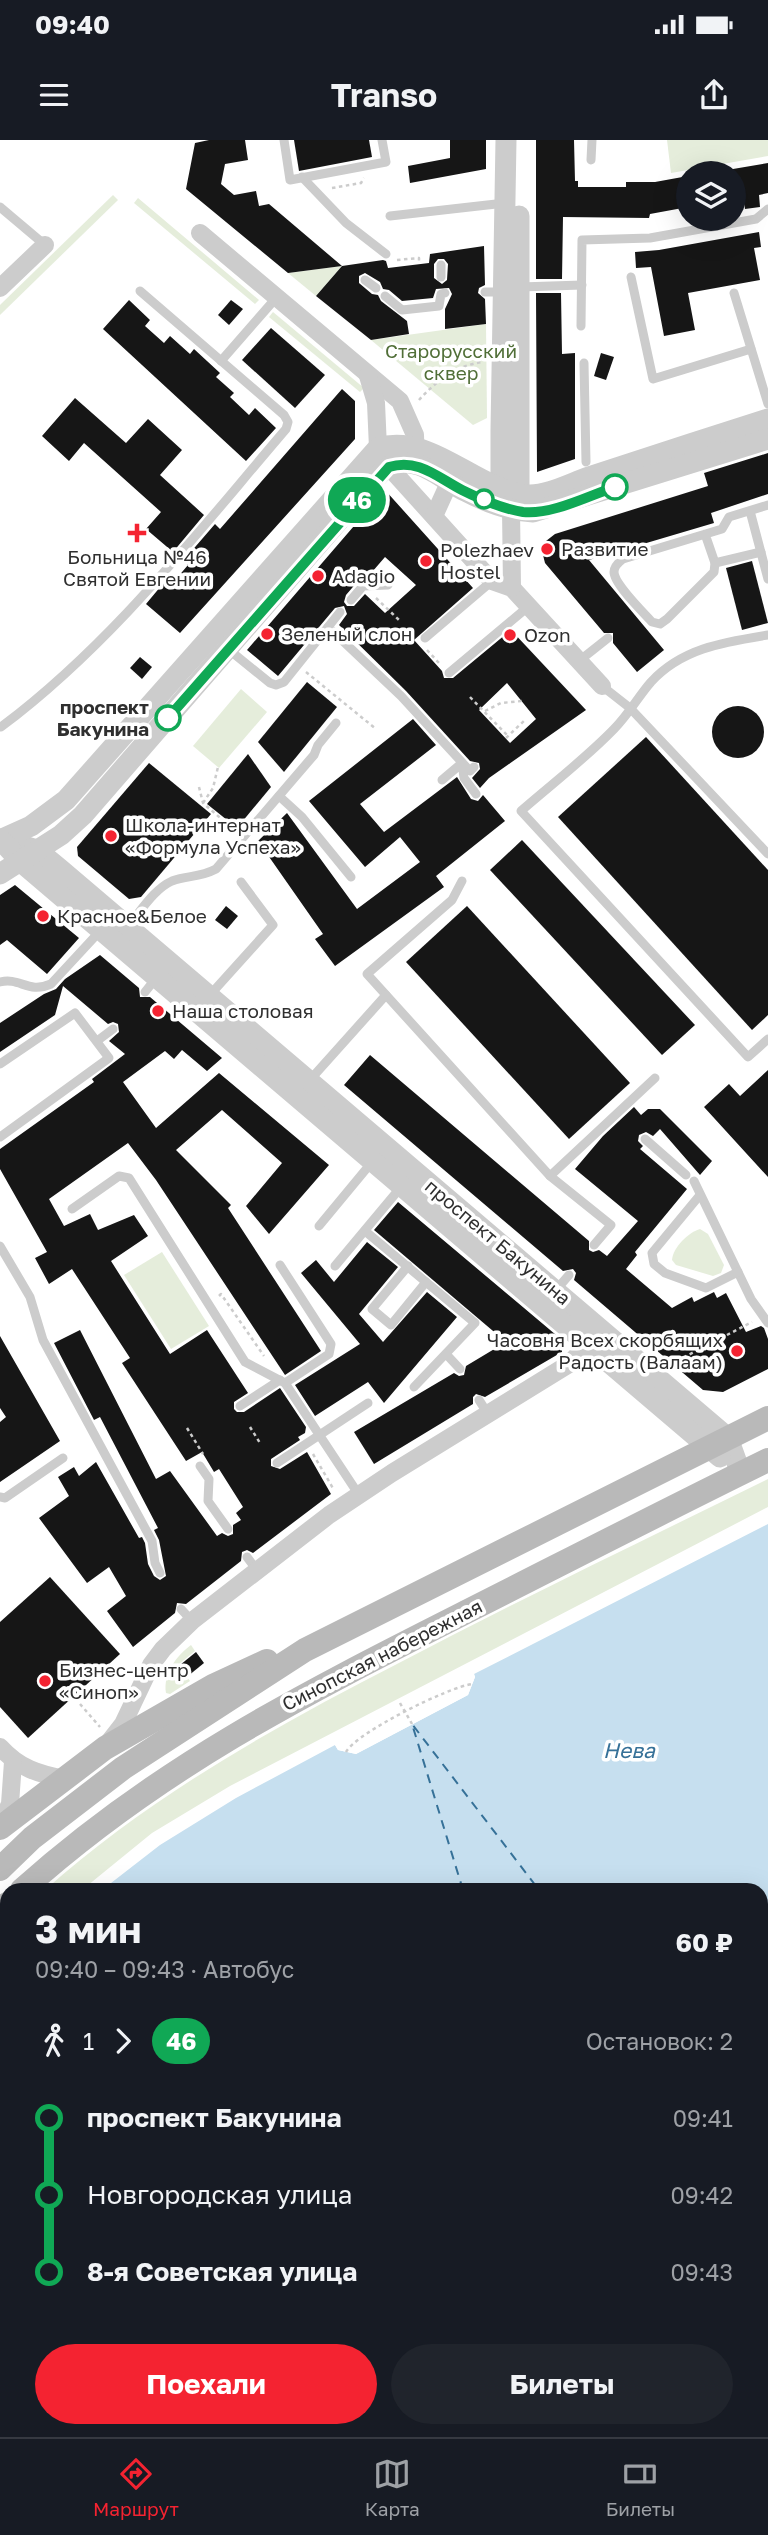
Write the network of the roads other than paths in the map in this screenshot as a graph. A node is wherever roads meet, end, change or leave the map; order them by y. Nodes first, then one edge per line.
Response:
1 (284, 140) edge
2 (382, 140) edge
3 (506, 140) edge
4 (519, 140) edge
5 (592, 140) edge
6 (591, 160) dead end
7 (302, 177) junction
8 (505, 203) junction
9 (0, 207) edge
10 (768, 209) edge
11 (390, 216) dead end
12 (200, 233) dead end
13 (45, 245) joint
14 (386, 254) road end
15 (441, 265) dead end
16 (441, 277) dead end
17 (631, 277) dead end
18 (365, 280) dead end
19 (582, 285) junction
20 (0, 288) edge
21 (376, 288) dead end
22 (503, 289) junction
23 (141, 291) dead end
24 (443, 292) dead end
25 (734, 293) dead end
26 (385, 296) dead end
27 (276, 298) junction
28 (581, 326) dead end
29 (751, 349) junction
30 (221, 361) junction
31 (584, 363) dead end
32 (368, 376) junction
33 (768, 404) edge
34 (768, 419) edge
35 (768, 439) edge
36 (378, 448) junction
37 (416, 457) junction
38 (586, 462) dead end
39 (389, 467) junction
40 (453, 474) junction
41 (511, 497) junction
42 (768, 505) edge
43 (750, 511) junction
44 (434, 516) junction
45 (705, 534) junction
46 (761, 552) junction
47 (715, 564) junction
48 (768, 579) edge
49 (492, 581) junction
50 (388, 585) dead end
51 (512, 588) junction
52 (351, 600) dead end
53 (529, 606) junction
54 (340, 612) dead end
55 (328, 627) junction
56 (768, 635) edge
57 (608, 638) dead end
58 (423, 640) road end
59 (228, 649) junction
60 (579, 662) junction
61 (449, 673) road end
62 (602, 686) joint
63 (630, 708) junction
64 (336, 723) dead end
65 (1, 727) edge
66 (462, 763) junction
67 (474, 767) dead end
68 (442, 780) dead end
69 (476, 794) dead end
70 (279, 796) junction
71 (0, 839) edge
72 (768, 854) edge
73 (29, 856) junction
74 (0, 874) edge
75 (351, 877) dead end
76 (462, 881) dead end
77 (241, 882) dead end
78 (114, 928) junction
79 (0, 982) edge
80 (386, 995) junction
81 (203, 1003) junction
82 (113, 1029) dead end
83 (768, 1039) edge
84 (97, 1041) junction
85 (0, 1064) edge
86 (655, 1077) dead end
87 (303, 1088) junction
88 (0, 1137) edge
89 (645, 1139) dead end
90 (373, 1161) junction
91 (550, 1176) junction
92 (402, 1186) junction
93 (701, 1195) junction
94 (72, 1209) dead end
95 (319, 1226) dead end
96 (365, 1231) junction
97 (594, 1245) dead end
98 (0, 1246) edge
99 (280, 1265) dead end
100 (335, 1266) dead end
101 (408, 1266) junction
102 (738, 1272) junction
103 (426, 1282) junction
104 (766, 1319) edge
105 (595, 1337) junction
106 (446, 1354) junction
107 (460, 1369) dead end
108 (283, 1382) junction
109 (414, 1387) dead end
110 (368, 1403) dead end
111 (240, 1406) dead end
112 (768, 1418) edge
113 (319, 1434) junction
114 (719, 1442) junction
115 (63, 1458) dead end
116 (768, 1460) edge
117 (277, 1463) dead end
118 (200, 1466) road end
119 (740, 1474) junction
120 (359, 1495) junction
121 (0, 1497) edge
122 (228, 1529) dead end
123 (160, 1573) dead end
124 (305, 1650) junction
125 (104, 1739) junction
126 (0, 1747) edge
127 (13, 1762) junction
128 (65, 1779) junction
129 (0, 1826) edge
130 (0, 1869) edge
131 (30, 1883) edge

1 - 7 lane
2 - 7 lane
3 - 8 street
4 - 22 street
5 - 6 lane
7 - 14 lane
8 - 11 lane
8 - 22 street
9 - 13 lane
10 - 19 lane
12 - 27 street
13 - 20 street
15 - 16 lane
17 - 29 lane
18 - 21 lane
19 - 22 lane
19 - 28 lane
22 - 41 street
23 - 30 lane
24 - 26 lane
25 - 29 lane
27 - 30 lane
27 - 32 street
29 - 33 lane
30 - 65 lane
31 - 38 lane
32 - 36 street
32 - 37 street
34 - 41 street
35 - 41 street
36 - 37 street
36 - 39 street
36 - 71 street
37 - 39 street
37 - 40 street
39 - 44 street
39 - 59 street
40 - 41 street
40 - 44 street
41 - 51 street
42 - 43 lane
43 - 45 lane
43 - 46 lane
44 - 49 street
45 - 47 lane
45 - 47 lane
46 - 47 lane
46 - 48 lane
49 - 51 street
49 - 58 lane
50 - 52 lane
51 - 53 street
53 - 60 street
53 - 61 lane
54 - 55 lane
55 - 59 lane
55 - 66 lane
56 - 63 lane
57 - 60 lane
59 - 73 street
60 - 62 street
62 - 63 lane
63 - 72 lane
63 - 83 lane
64 - 70 lane
66 - 67 lane
66 - 68 lane
66 - 69 lane
70 - 75 lane
70 - 78 lane
71 - 73 street, проспект Бакунина
73 - 74 street
73 - 78 street, проспект Бакунина
76 - 80 lane
77 - 81 lane
78 - 79 lane
78 - 81 street, проспект Бакунина
80 - 87 lane
80 - 91 lane
81 - 87 street, проспект Бакунина
82 - 84 lane
84 - 85 lane
84 - 88 lane
86 - 91 lane
87 - 90 street, проспект Бакунина
87 - 105 street, проспект Бакунина
89 - 93 lane
90 - 92 street, проспект Бакунина
90 - 95 lane
91 - 97 lane
92 - 96 lane
92 - 105 street, проспект Бакунина
93 - 102 lane
93 - 102 lane
94 - 108 lane
96 - 100 lane
96 - 101 lane
98 - 123 lane
99 - 108 lane
101 - 103 lane
101 - 103 lane
102 - 104 lane
103 - 106 lane
105 - 114 street, проспект Бакунина
105 - 120 street, Синопская набережная
106 - 107 lane
106 - 109 lane
108 - 111 lane
108 - 113 lane
110 - 113 lane
112 - 114 main road, Синопская набережная
113 - 117 lane
113 - 120 lane
114 - 119 street
114 - 124 main road, Синопская набережная
115 - 121 lane
116 - 119 main road, Синопская набережная
118 - 122 lane
119 - 131 main road, Синопская набережная
120 - 125 street, Синопская набережная
124 - 125 main road, Синопская набережная
124 - 130 main road, Синопская набережная
125 - 128 main road, Синопская набережная
126 - 127 street
127 - 128 street
127 - 129 street
128 - 129 main road, Синопская набережная

